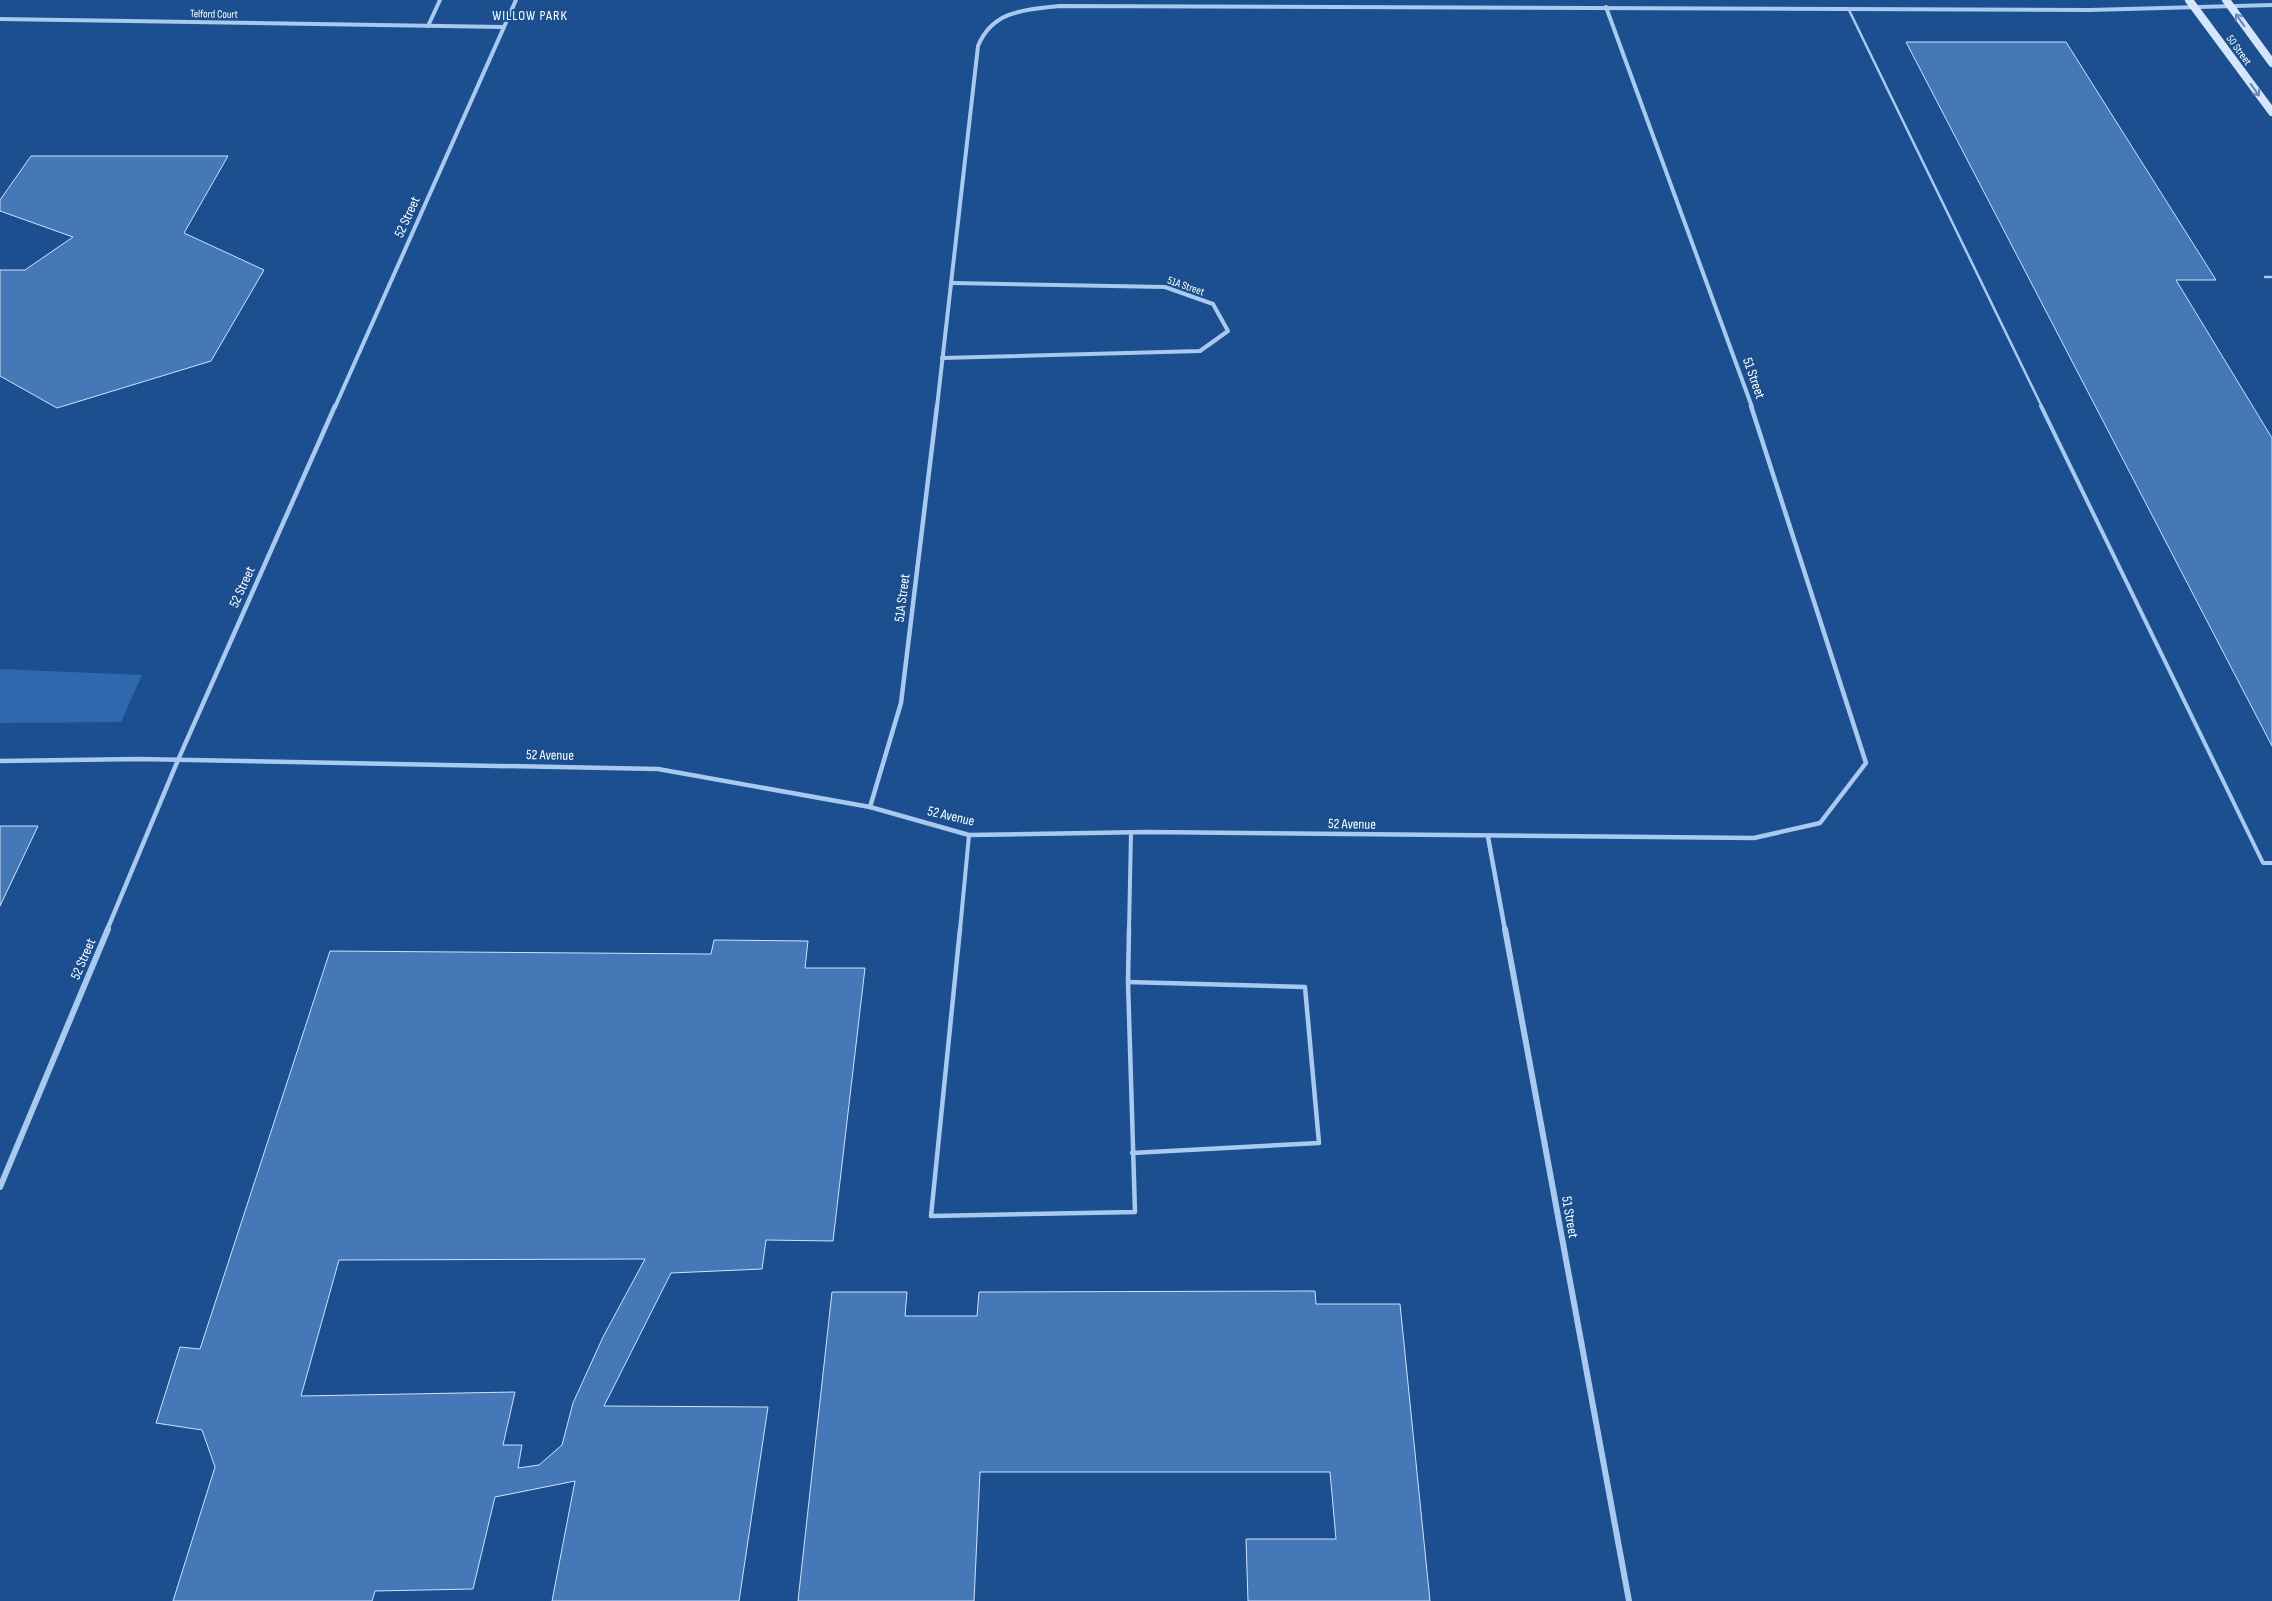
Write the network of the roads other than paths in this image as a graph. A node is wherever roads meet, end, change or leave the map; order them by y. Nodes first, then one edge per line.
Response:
1 (440, 0) edge
2 (516, 0) edge
3 (2190, 0) edge
4 (2228, 2) edge
5 (2272, 5) edge
6 (1606, 7) junction
7 (1848, 8) junction
8 (2195, 8) junction
9 (0, 19) edge
10 (428, 26) junction
11 (504, 27) junction
12 (2272, 63) edge
13 (2272, 112) edge
14 (2265, 277) dead end
15 (2272, 277) edge
16 (952, 283) junction
17 (942, 358) junction
18 (178, 760) junction
19 (0, 761) edge
20 (1866, 762) joint
21 (870, 807) junction
22 (1131, 832) junction
23 (969, 834) junction
24 (1488, 837) junction
25 (2272, 863) edge
26 (1128, 982) junction
27 (1132, 1153) junction
28 (0, 1187) edge
29 (1629, 1601) edge

1 - 10 street
2 - 11 street, 52 Street
3 - 8 main road, 50 Street
4 - 5 street
4 - 8 street
12 -> 4 main road, 50 Street
6 - 7 street
6 - 16 street, 51A Street
6 - 20 street, 51 Street
7 - 8 street
7 - 25 lane
8 -> 13 main road, 50 Street
9 - 10 street, Telford Court
10 - 11 street, Telford Court
11 - 18 street, 52 Street
14 - 15 lane
16 - 17 street, 51A Street
16 - 17 street, 51A Street
17 - 21 street, 51A Street
18 - 19 street, 52 Avenue
18 - 21 street, 52 Avenue
18 - 28 street, 52 Street
20 - 24 street, 52 Avenue
21 - 23 street, 52 Avenue
22 - 23 street, 52 Avenue
22 - 24 street, 52 Avenue
22 - 26 lane
23 - 27 lane
24 - 29 street, 51 Street
26 - 27 lane
26 - 27 lane

